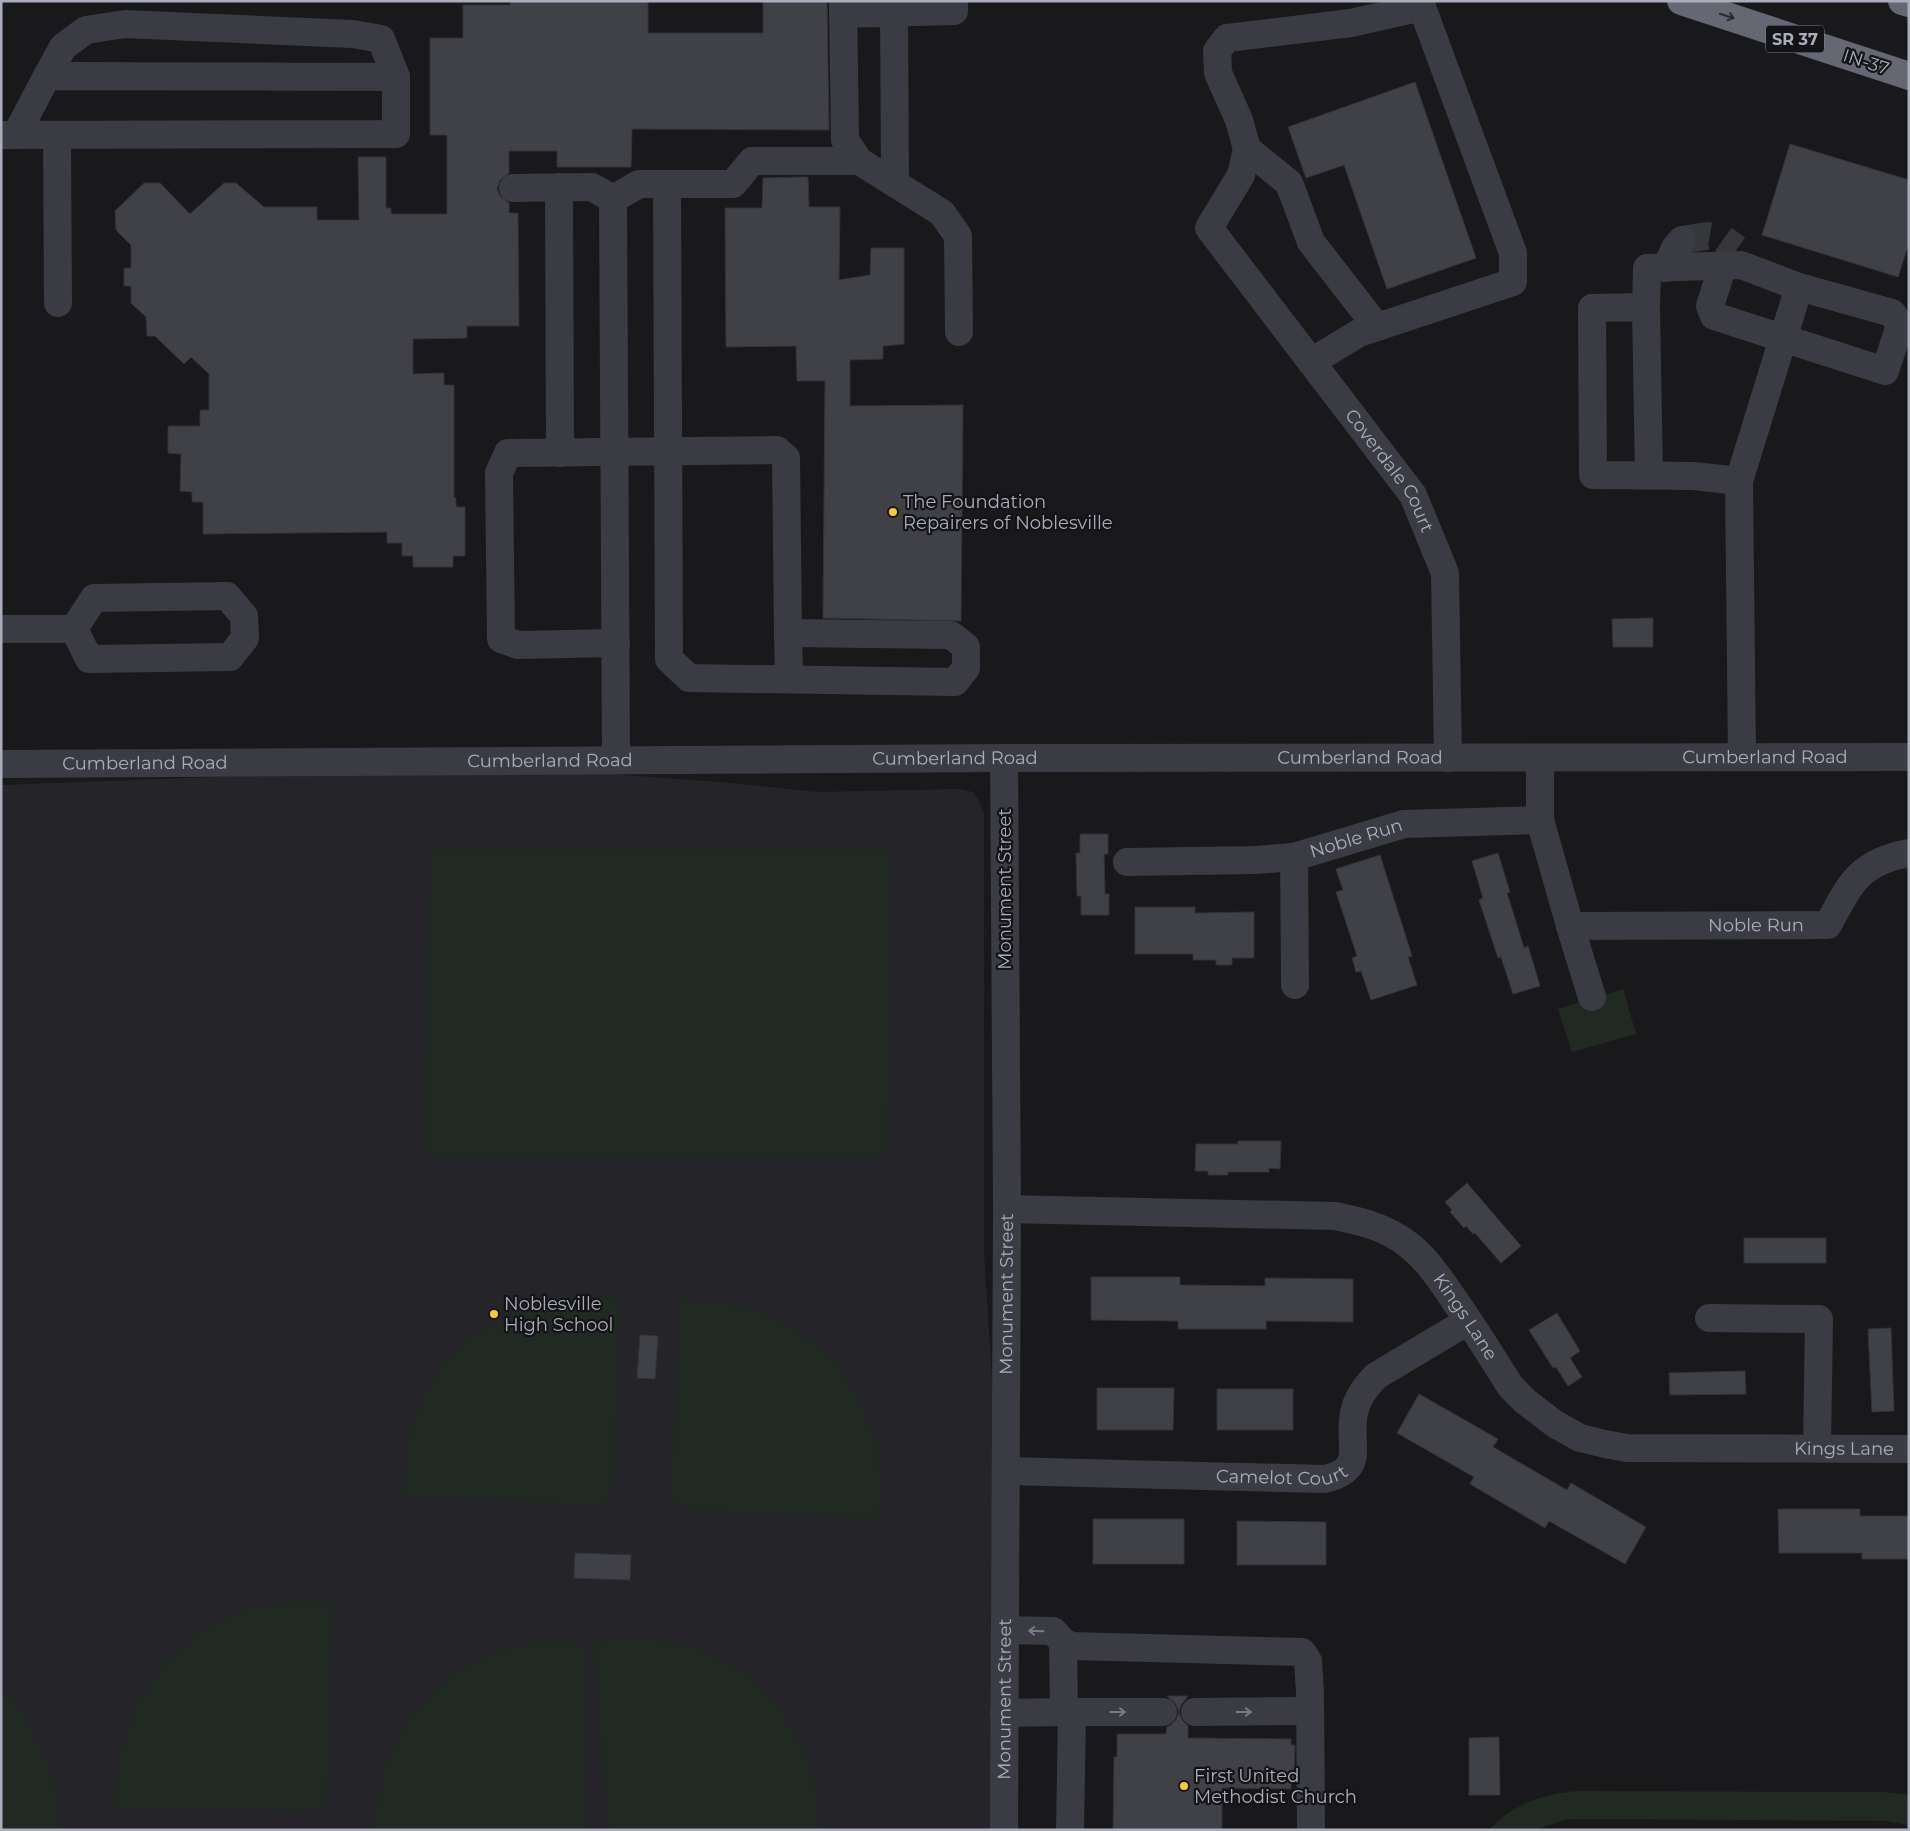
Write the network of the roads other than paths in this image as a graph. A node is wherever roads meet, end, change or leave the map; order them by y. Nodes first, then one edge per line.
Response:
1 (954, 1) edge
2 (1681, 1) edge
3 (1902, 1) edge
4 (1909, 4) edge
5 (843, 7) edge
6 (894, 12) junction
7 (46, 76) junction
8 (1909, 76) edge
9 (396, 77) junction
10 (8, 135) edge
11 (57, 135) junction
12 (1247, 149) junction
13 (859, 161) junction
14 (895, 183) junction
15 (667, 184) junction
16 (513, 188) dead end
17 (559, 188) junction
18 (613, 199) junction
19 (1682, 240) dead end
20 (1734, 259) junction
21 (1666, 268) junction
22 (1799, 287) junction
23 (58, 303) dead end
24 (1646, 306) junction
25 (1377, 327) junction
26 (959, 332) dead end
27 (1784, 340) junction
28 (1311, 362) junction
29 (669, 451) junction
30 (615, 452) junction
31 (560, 453) junction
32 (1649, 476) junction
33 (1739, 481) junction
34 (1, 629) edge
35 (74, 629) junction
36 (788, 633) junction
37 (616, 643) junction
38 (789, 679) junction
39 (1742, 757) junction
40 (1909, 757) edge
41 (1004, 758) junction
42 (1448, 758) junction
43 (1540, 758) junction
44 (616, 760) junction
45 (1, 764) edge
46 (1540, 820) junction
47 (1909, 853) edge
48 (1294, 857) junction
49 (1127, 862) dead end
50 (1570, 926) junction
51 (1295, 985) dead end
52 (1592, 997) dead end
53 (1007, 1208) junction
54 (1709, 1318) dead end
55 (1468, 1321) junction
56 (1817, 1448) junction
57 (1909, 1449) edge
58 (1006, 1471) junction
59 (1005, 1630) junction
60 (1063, 1642) junction
61 (1310, 1711) junction
62 (1068, 1712) junction
63 (1164, 1712) dead end
64 (1195, 1712) dead end
65 (1004, 1713) junction
66 (1004, 1830) edge
67 (1070, 1830) edge
68 (1310, 1830) edge

1 - 6 street
2 -> 8 highway, IN-37 / SR 37
3 - 4 highway
5 - 6 street
5 - 13 street
6 - 14 street
7 - 9 street
7 - 9 street
7 - 10 street
9 - 11 street
10 - 11 street
11 - 23 street
12 - 25 street
12 - 25 street
12 - 28 street, Coverdale Court
13 - 14 street
13 - 15 street
14 - 26 street
15 - 18 street
15 - 29 street
16 - 17 street
17 - 18 street
17 - 31 street
18 - 30 street
19 - 21 street
20 - 21 street
20 - 22 street
20 - 27 street
21 - 24 street
22 - 27 street
22 - 27 street
24 - 32 street
24 - 32 street
25 - 28 street
27 - 33 street
28 - 42 street, Coverdale Court
29 - 30 street
29 - 36 street
29 - 38 street
30 - 31 street
30 - 37 street
31 - 37 street
32 - 33 street
33 - 39 street
34 - 35 street
35 - 35 street
36 - 38 street
36 - 38 street
37 - 44 street
39 - 40 street, Cumberland Road
39 - 43 street, Cumberland Road
41 - 42 street, Cumberland Road
41 - 44 street, Cumberland Road
41 - 53 street, Monument Street
42 - 43 street, Cumberland Road
43 - 46 street
44 - 45 street, Cumberland Road
46 - 48 street, Noble Run
46 - 50 street
47 - 50 street, Noble Run
48 - 49 street, Noble Run
48 - 51 street, Noble Run
50 - 52 street
53 - 55 street, Kings Lane
53 - 58 street, Monument Street
54 - 56 street
55 - 56 street, Kings Lane
55 - 58 street, Camelot Court
56 - 57 street, Kings Lane
58 - 59 street, Monument Street
60 -> 59 street
59 - 65 street, Monument Street
60 - 61 street
60 - 62 street
64 -> 61 street
61 - 68 street
62 -> 63 street
62 - 65 street
62 - 67 street
65 - 66 street, Monument Street

